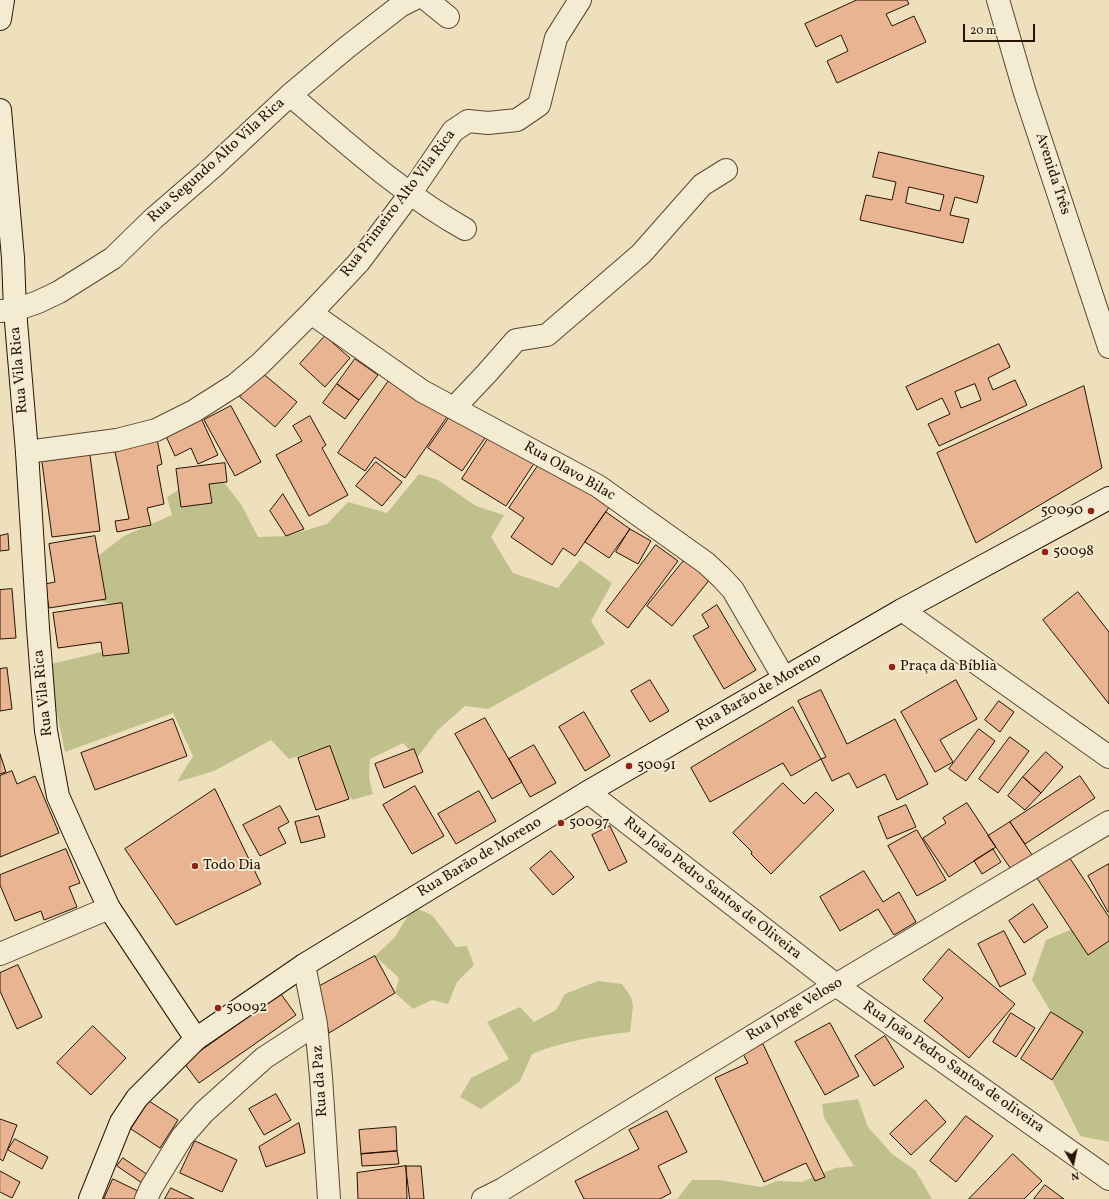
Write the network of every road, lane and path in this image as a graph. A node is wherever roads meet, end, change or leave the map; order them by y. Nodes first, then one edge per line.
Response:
1 (3, 0) edge
2 (412, 0) edge
3 (427, 0) edge
4 (580, 0) edge
5 (998, 0) edge
6 (448, 18) dead end
7 (0, 20) edge
8 (290, 95) junction
9 (0, 110) edge
10 (726, 170) dead end
11 (410, 194) junction
12 (465, 230) dead end
13 (7, 310) edge
14 (310, 313) junction
15 (1109, 347) edge
16 (454, 408) junction
17 (27, 452) junction
18 (1109, 498) edge
19 (902, 610) junction
20 (784, 678) junction
21 (1109, 757) edge
22 (588, 792) junction
23 (1109, 822) edge
24 (110, 908) junction
25 (0, 954) edge
26 (304, 965) junction
27 (836, 985) junction
28 (316, 1024) junction
29 (196, 1039) junction
30 (1109, 1179) edge
31 (508, 1194) edge
32 (90, 1199) edge
33 (146, 1199) edge
34 (329, 1199) edge
35 (482, 1199) edge

1 - 7 street
2 - 8 street, Rua Segundo Alto Vila Rica
3 - 6 street
4 - 11 street, Rua Primeiro Alto Vila Rica
5 - 15 street, Avenida Três
8 - 11 street
8 - 13 street, Rua Segundo Alto Vila Rica
9 - 13 street, Rua Vila Rica
10 - 16 street
11 - 12 street
11 - 14 street, Rua Primeiro Alto Vila Rica
13 - 17 street, Rua Vila Rica
14 - 16 street, Rua Olavo Bilac
14 - 17 street, Rua Primeiro Alto Vila Rica
16 - 20 street, Rua Olavo Bilac
17 - 24 street, Rua Vila Rica
18 - 19 street, Rua Barão de Moreno
19 - 20 street, Rua Barão de Moreno
19 - 21 street
20 - 22 street, Rua Barão de Moreno
22 - 26 street, Rua Barão de Moreno
22 - 27 street, Rua João Pedro Santos de Oliveira
23 - 27 street, Rua Jorge Veloso
24 - 25 street
24 - 29 street, Rua Vila Rica
26 - 28 street, Rua da Paz
26 - 29 street, Rua Barão de Moreno
27 - 30 street, Rua João Pedro Santos de oliveira
27 - 31 street, Rua Jorge Veloso
28 - 33 street
28 - 34 street, Rua da Paz
29 - 32 street, Rua Barão de Moreno
31 - 35 street, Rua Jorge Veloso

